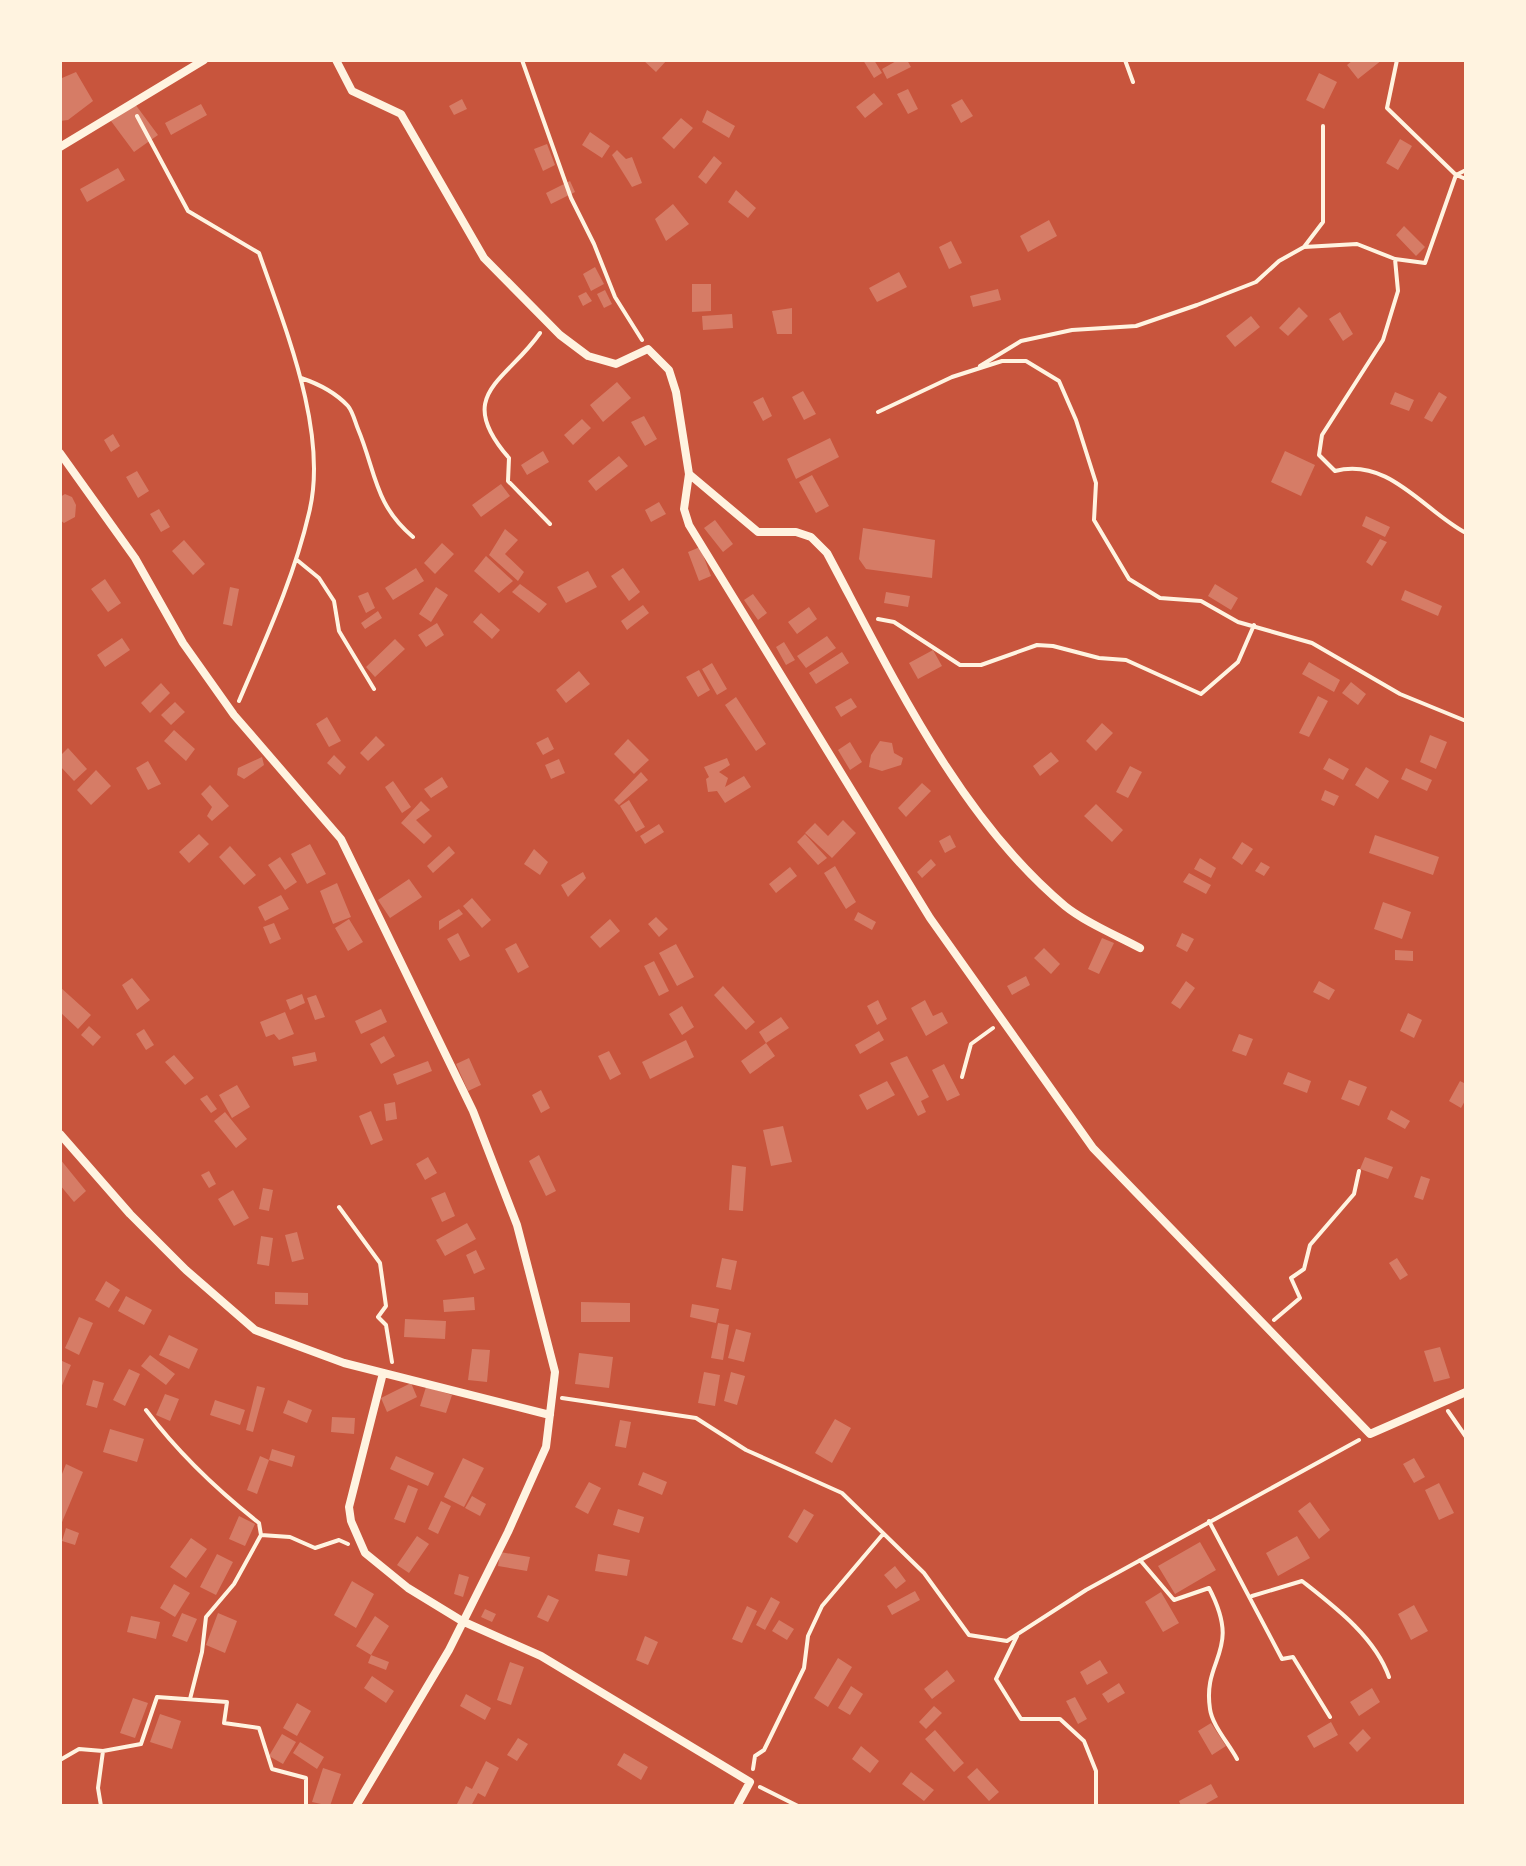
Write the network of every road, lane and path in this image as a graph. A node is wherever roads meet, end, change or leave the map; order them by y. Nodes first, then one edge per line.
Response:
1 (204, 60) edge
2 (336, 60) edge
3 (522, 60) edge
4 (1125, 60) edge
5 (1397, 60) edge
6 (1133, 82) dead end
7 (130, 102) junction
8 (1323, 126) dead end
9 (60, 147) edge
10 (1466, 170) edge
11 (1456, 175) junction
12 (1466, 179) edge
13 (1304, 247) junction
14 (1395, 259) junction
15 (547, 321) junction
16 (648, 349) junction
17 (971, 371) junction
18 (301, 378) junction
19 (878, 412) dead end
20 (60, 453) edge
21 (689, 474) junction
22 (550, 524) dead end
23 (1466, 533) edge
24 (413, 537) dead end
25 (297, 560) junction
26 (860, 615) junction
27 (1254, 625) junction
28 (374, 689) dead end
29 (234, 715) junction
30 (1466, 721) edge
31 (1140, 948) dead end
32 (1001, 1020) junction
33 (962, 1077) dead end
34 (60, 1134) edge
35 (1359, 1171) dead end
36 (339, 1207) dead end
37 (1266, 1327) junction
38 (383, 1373) junction
39 (395, 1376) junction
40 (1466, 1392) edge
41 (552, 1397) junction
42 (1442, 1403) junction
43 (146, 1410) dead end
44 (550, 1415) junction
45 (1370, 1434) junction
46 (1466, 1437) edge
47 (1208, 1520) junction
48 (883, 1534) junction
49 (261, 1535) junction
50 (365, 1553) junction
51 (1139, 1560) junction
52 (1252, 1596) junction
53 (462, 1621) junction
54 (1018, 1635) junction
55 (1389, 1677) dead end
56 (190, 1699) junction
57 (1330, 1717) dead end
58 (103, 1751) junction
59 (1237, 1759) dead end
60 (60, 1760) edge
61 (750, 1782) junction
62 (101, 1806) edge
63 (306, 1806) edge
64 (356, 1806) edge
65 (737, 1806) edge
66 (798, 1806) edge
67 (1096, 1806) edge

1 - 7 street
2 - 15 street
3 - 16 path
4 - 6 path
5 - 11 path
7 - 9 street
7 - 18 path
8 - 13 path
10 - 11 path
11 - 12 path
11 - 14 path
13 - 14 path
13 - 17 path
14 - 23 path
15 - 16 street
15 - 22 path
16 - 21 street
17 - 19 path
17 - 27 path
18 - 24 path
18 - 25 path
20 - 29 street
21 - 26 street
21 - 32 street
25 - 28 path
25 - 29 path
26 - 27 path
26 - 31 street
27 - 30 path
29 - 41 street
32 - 33 path
32 - 37 street
34 - 38 street
35 - 37 path
36 - 39 path
37 - 45 street
38 - 39 street
38 - 50 street
39 - 44 street
40 - 42 street
41 - 44 street
41 - 48 path
42 - 45 street
42 - 46 path
43 - 49 path
44 - 53 street
45 - 47 path
47 - 51 path
47 - 52 path
48 - 54 path
48 - 61 path
49 - 50 path
49 - 56 path
50 - 53 street
51 - 54 path
51 - 59 path
52 - 55 path
52 - 57 path
53 - 61 street
53 - 64 street
54 - 67 path
56 - 58 path
56 - 63 path
58 - 60 path
58 - 62 path
61 - 65 street
61 - 66 path

